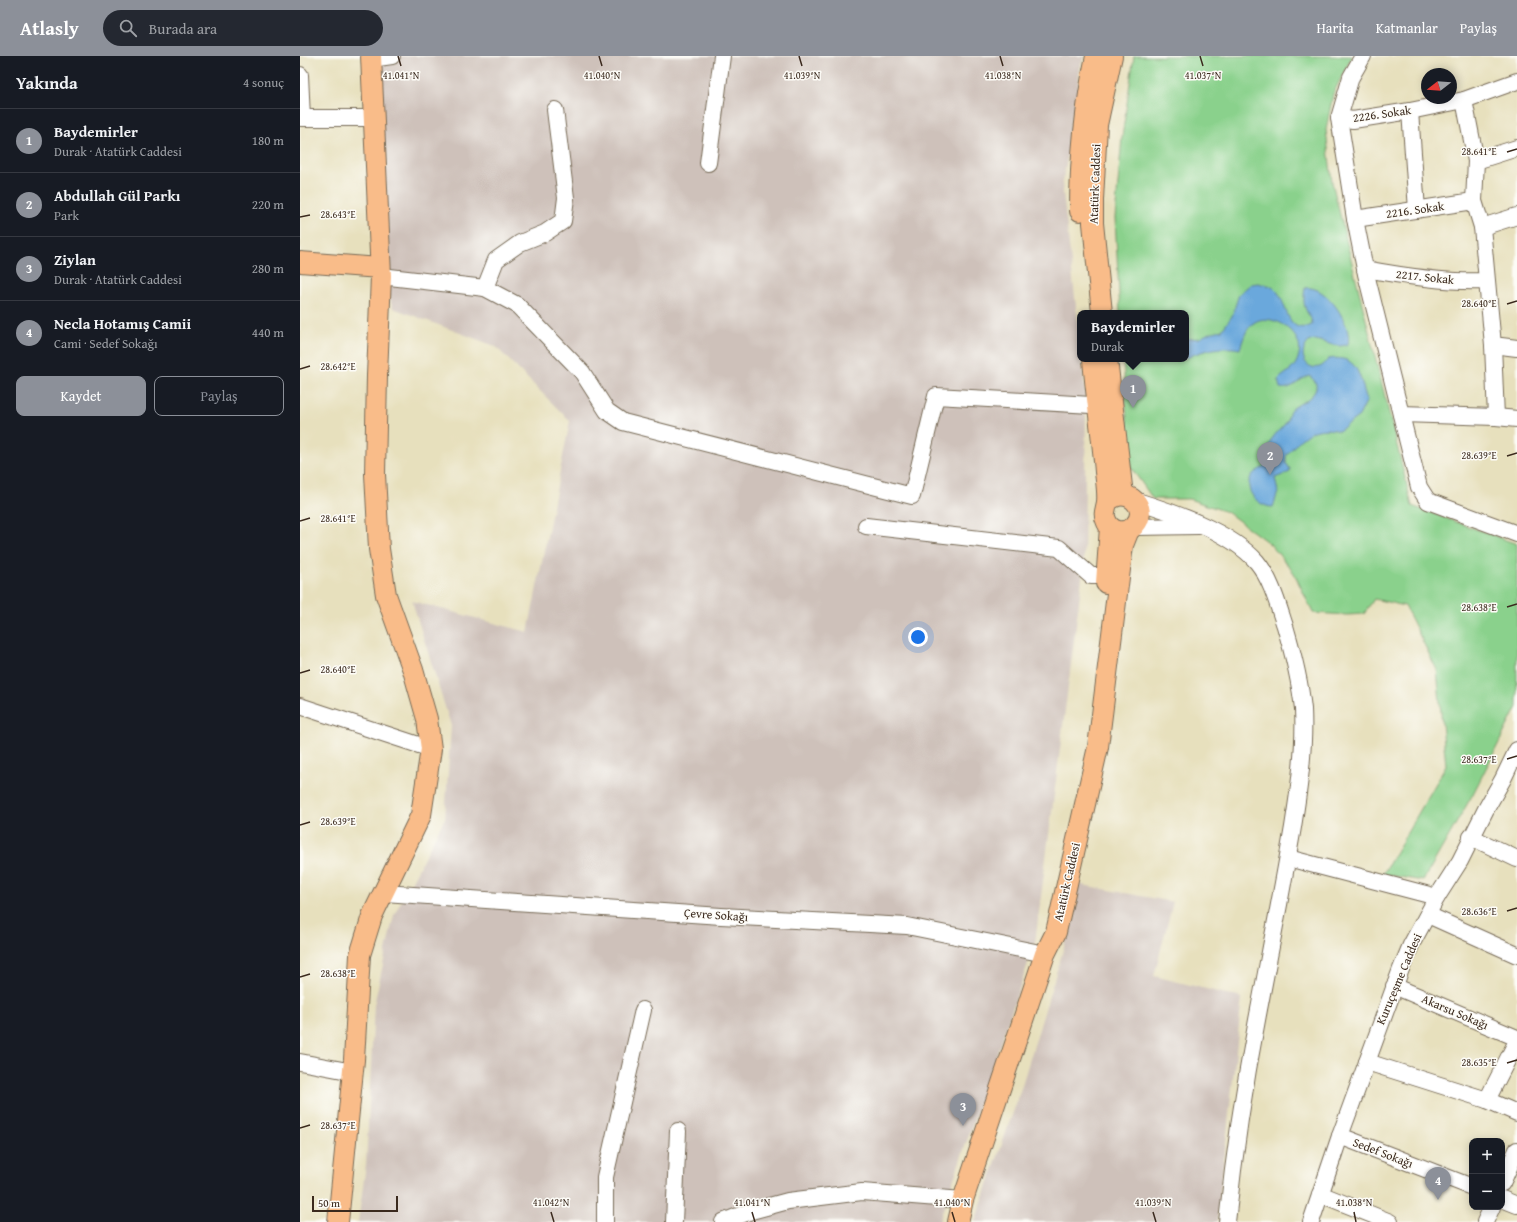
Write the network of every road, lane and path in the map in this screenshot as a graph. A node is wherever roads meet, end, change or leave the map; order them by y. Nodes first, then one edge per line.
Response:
1 (392, 56) edge
2 (722, 56) edge
3 (1376, 56) edge
4 (1106, 57) edge
5 (371, 58) edge
6 (1361, 58) edge
7 (300, 75) edge
8 (1517, 81) edge
9 (1464, 100) junction
10 (555, 110) dead end
11 (1410, 111) junction
12 (301, 118) edge
13 (374, 118) junction
14 (1339, 118) junction
15 (1517, 148) edge
16 (1476, 161) junction
17 (708, 163) dead end
18 (1474, 201) junction
19 (1417, 210) junction
20 (1517, 216) edge
21 (1355, 219) junction
22 (1482, 227) junction
23 (300, 262) edge
24 (1364, 268) junction
25 (380, 272) junction
26 (1486, 281) junction
27 (485, 288) junction
28 (1089, 310) edge
29 (1102, 310) edge
30 (1493, 345) junction
31 (1517, 348) edge
32 (1094, 362) edge
33 (1107, 362) edge
34 (1105, 406) junction
35 (1401, 414) junction
36 (1496, 417) junction
37 (1517, 419) edge
38 (1122, 499) junction
39 (866, 526) dead end
40 (1202, 526) junction
41 (1110, 527) junction
42 (1131, 529) junction
43 (1517, 534) edge
44 (1107, 576) junction
45 (300, 706) edge
46 (431, 749) junction
47 (1517, 750) edge
48 (1510, 782) edge
49 (1471, 837) junction
50 (1288, 858) junction
51 (1517, 859) edge
52 (384, 893) junction
53 (1437, 897) junction
54 (1428, 915) junction
55 (1045, 954) junction
56 (1517, 955) edge
57 (1394, 986) junction
58 (643, 1010) dead end
59 (1517, 1038) edge
60 (1517, 1041) edge
61 (300, 1062) edge
62 (1367, 1062) junction
63 (352, 1072) junction
64 (1487, 1100) junction
65 (1517, 1113) edge
66 (678, 1131) dead end
67 (1340, 1136) junction
68 (1517, 1150) edge
69 (1505, 1176) edge
70 (1469, 1186) edge
71 (1320, 1194) junction
72 (964, 1200) junction
73 (1505, 1200) edge
74 (1517, 1205) edge
75 (1491, 1210) edge
76 (338, 1222) edge
77 (605, 1222) edge
78 (674, 1222) edge
79 (723, 1222) edge
80 (958, 1222) edge
81 (1227, 1222) edge
82 (1311, 1222) edge
83 (1390, 1222) edge
84 (1485, 1222) edge

1 - 5 street
2 - 17 street
3 - 6 street
4 - 28 main road
4 - 29 main road, Atatürk Caddesi
5 - 13 main road
6 - 14 street
7 - 12 street
8 - 9 street, 2226. Sokak
9 - 11 street, 2226. Sokak
9 - 16 street
10 - 27 street
11 - 14 street, 2226. Sokak
11 - 19 street
12 - 13 street
13 - 25 main road
14 - 21 street
15 - 16 street
16 - 18 street
18 - 19 street, 2216. Sokak
18 - 22 street
19 - 21 street, 2216. Sokak
20 - 22 street
21 - 24 street
22 - 26 street
23 - 25 main road
24 - 26 street, 2217. Sokak
24 - 35 street
25 - 27 street
25 - 46 main road
26 - 30 street
27 - 34 street
30 - 31 street
30 - 36 street
32 - 34 main road
33 - 34 main road
34 - 38 main road
35 - 36 street
35 - 43 street
36 - 37 street
38 - 40 street
38 - 41 main road
38 - 42 main road
39 - 44 street
40 - 42 street
40 - 50 street
41 - 42 main road
41 - 44 main road
42 - 55 main road, Atatürk Caddesi
44 - 55 main road
45 - 46 street
46 - 52 main road
47 - 48 street, Kuruçeşme Caddesi
48 - 49 street, Kuruçeşme Caddesi
49 - 51 street
49 - 53 street, Kuruçeşme Caddesi
50 - 53 street
50 - 81 street
52 - 55 street, Çevre Sokağı
52 - 63 main road
53 - 54 street, Kuruçeşme Caddesi
54 - 56 street
54 - 57 street, Kuruçeşme Caddesi
55 - 72 main road, Atatürk Caddesi
57 - 59 street, Akarsu Sokağı
57 - 62 street, Kuruçeşme Caddesi
58 - 77 street
60 - 64 street
61 - 63 street
62 - 64 street
62 - 67 street, Kuruçeşme Caddesi
63 - 76 main road
64 - 65 street
66 - 78 street
67 - 70 street, Sedef Sokağı
67 - 71 street, Kuruçeşme Caddesi
68 - 69 street
71 - 82 street, Kuruçeşme Caddesi
71 - 83 street
72 - 79 street
72 - 80 main road, Atatürk Caddesi
73 - 74 street
75 - 84 street

